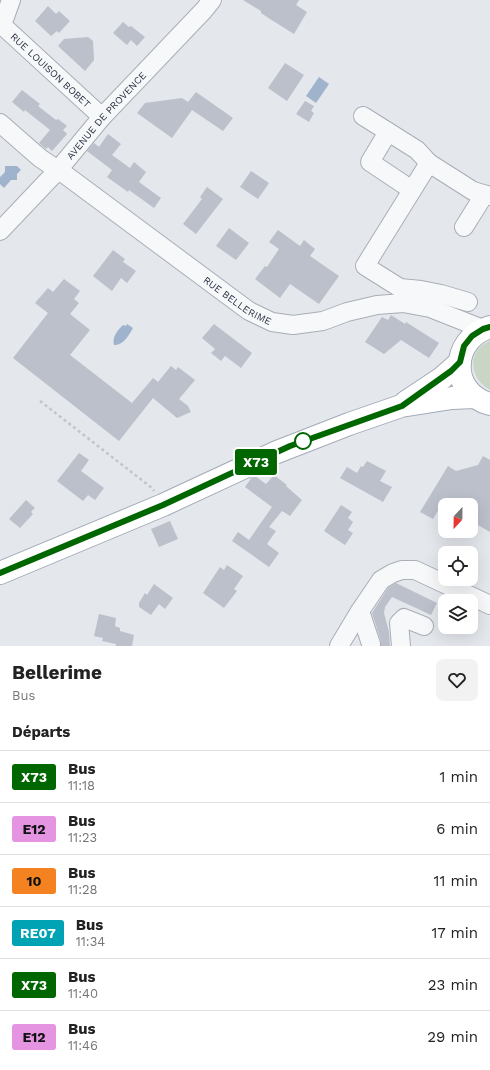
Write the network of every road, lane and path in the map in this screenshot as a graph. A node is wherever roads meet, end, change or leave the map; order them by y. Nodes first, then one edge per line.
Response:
1 (11, 0) edge
2 (203, 3) edge
3 (362, 116) dead end
4 (102, 117) junction
5 (0, 123) edge
6 (388, 132) junction
7 (429, 163) junction
8 (58, 170) junction
9 (412, 190) junction
10 (487, 196) edge
11 (464, 227) dead end
12 (0, 231) edge
13 (468, 302) dead end
14 (448, 316) junction
15 (486, 328) edge
16 (462, 354) junction
17 (40, 401) dead end
18 (483, 401) edge
19 (402, 406) junction
20 (163, 505) junction
21 (0, 573) edge
22 (490, 605) edge
23 (360, 611) junction
24 (424, 626) dead end
25 (370, 644) dead end
26 (339, 646) edge
27 (401, 646) edge

1 - 4 street, RUE LOUISON BOBET
2 - 4 street, AVENUE DE PROVENCE
3 - 6 street
4 - 8 street, AVENUE DE PROVENCE
5 - 8 street, RUE BELLERIME
6 - 7 street
6 - 9 street
7 - 9 street
7 - 10 street
8 - 12 street, AVENUE DE PROVENCE
8 - 14 street, RUE BELLERIME
9 - 13 street
10 - 11 street
14 - 15 street, RUE BELLERIME
14 - 16 street, RUE BELLERIME
15 - 16 main road
16 - 18 main road
16 - 19 main road
17 - 20 path
18 - 19 main road
19 - 20 main road
20 - 21 main road
22 - 23 street
23 - 25 street
23 - 26 street
24 - 27 street

